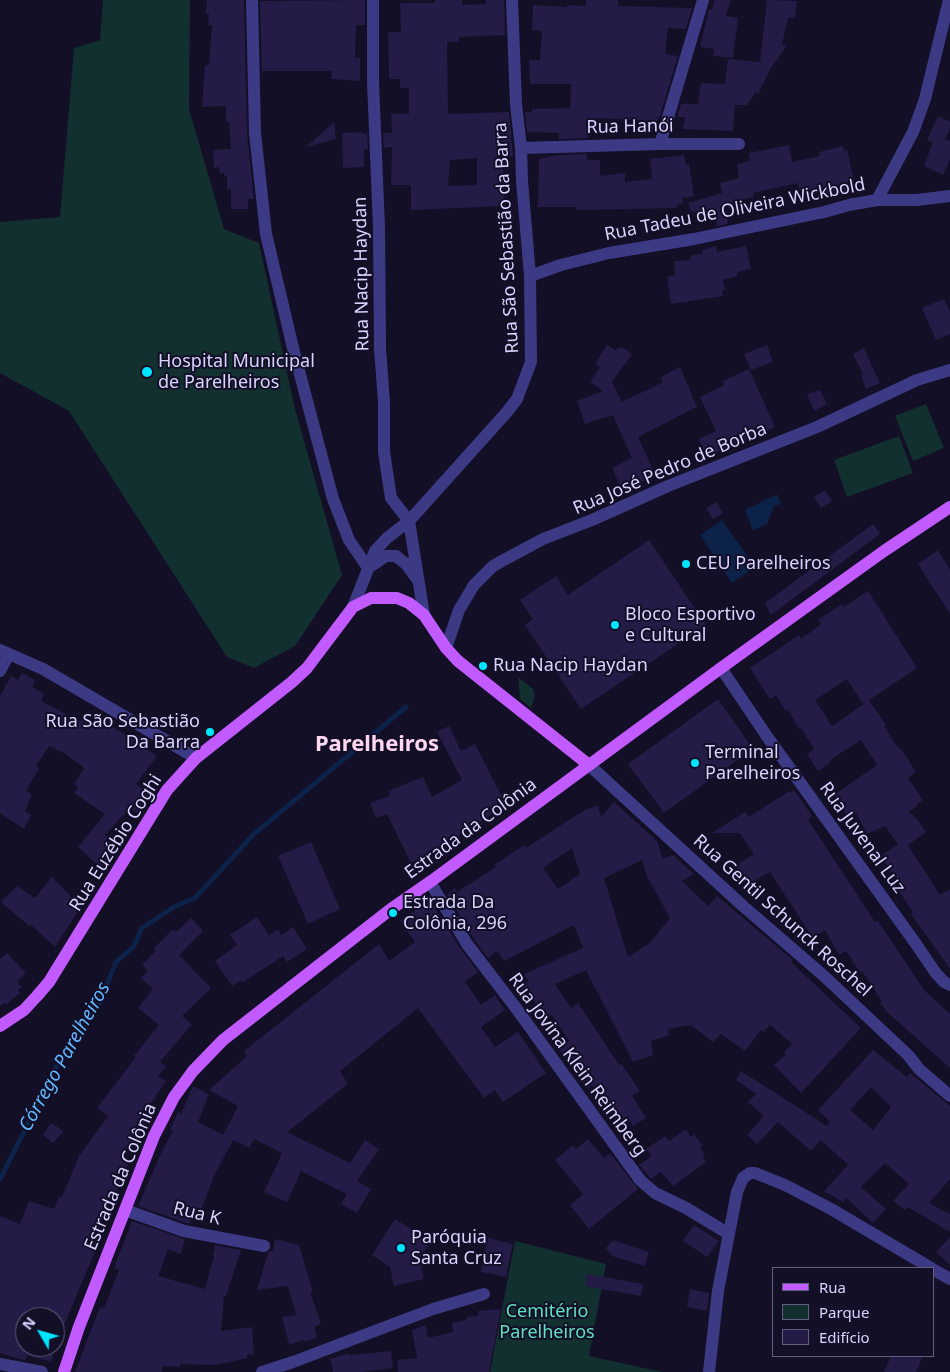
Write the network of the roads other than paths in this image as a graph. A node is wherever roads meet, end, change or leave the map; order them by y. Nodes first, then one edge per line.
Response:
1 (252, 0) edge
2 (373, 0) edge
3 (512, 0) edge
4 (703, 0) edge
5 (949, 0) edge
6 (660, 144) junction
7 (739, 144) dead end
8 (521, 148) junction
9 (950, 196) edge
10 (876, 200) junction
11 (530, 276) junction
12 (950, 370) edge
13 (950, 507) edge
14 (409, 521) junction
15 (368, 568) junction
16 (417, 579) junction
17 (353, 607) junction
18 (424, 615) junction
19 (446, 648) junction
20 (5, 652) edge
21 (721, 668) junction
22 (0, 671) edge
23 (196, 758) junction
24 (589, 765) junction
25 (430, 882) junction
26 (950, 985) edge
27 (0, 1026) edge
28 (950, 1096) edge
29 (125, 1210) junction
30 (729, 1234) junction
31 (264, 1246) dead end
32 (929, 1267) edge
33 (935, 1271) edge
34 (950, 1279) edge
35 (484, 1294) dead end
36 (0, 1364) edge
37 (42, 1372) edge
38 (64, 1372) edge
39 (262, 1372) edge
40 (709, 1372) edge

1 - 15 street
2 - 14 street, Rua Nacip Haydan
3 - 8 street, Rua São Sebastião da Barra
4 - 6 street
5 - 10 street
6 - 7 street, Rua Hanói
6 - 8 street, Rua Hanói
8 - 11 street, Rua São Sebastião da Barra
9 - 10 street, Rua Tadeu de Oliveira Wickbold
10 - 11 street, Rua Tadeu de Oliveira Wickbold
11 - 14 street, Rua São Sebastião da Barra
12 - 19 street, Rua José Pedro de Borba
13 - 21 main road, Estrada da Colônia
14 - 15 street, Rua São Sebastião da Barra
14 - 16 street
15 - 16 street
15 - 17 street, Rua São Sebastião da Barra
16 - 18 street
17 - 18 main road
17 - 23 main road, Rua Euzébio Coghi
18 - 19 main road
19 - 24 main road
20 - 22 street
20 - 23 street
21 - 24 main road, Estrada da Colônia
21 - 26 street, Rua Juvenal Luz
23 - 27 main road, Rua Euzébio Coghi
24 - 25 main road, Estrada da Colônia
24 - 28 street, Rua Gentil Schunck Roschel
25 - 29 main road, Estrada da Colônia
25 - 30 street, Rua Jovina Klein Reimberg
29 - 31 street, Rua K
29 - 38 main road, Estrada da Colônia
30 - 32 street
30 - 40 street
33 - 34 street
35 - 39 street
36 - 37 street

